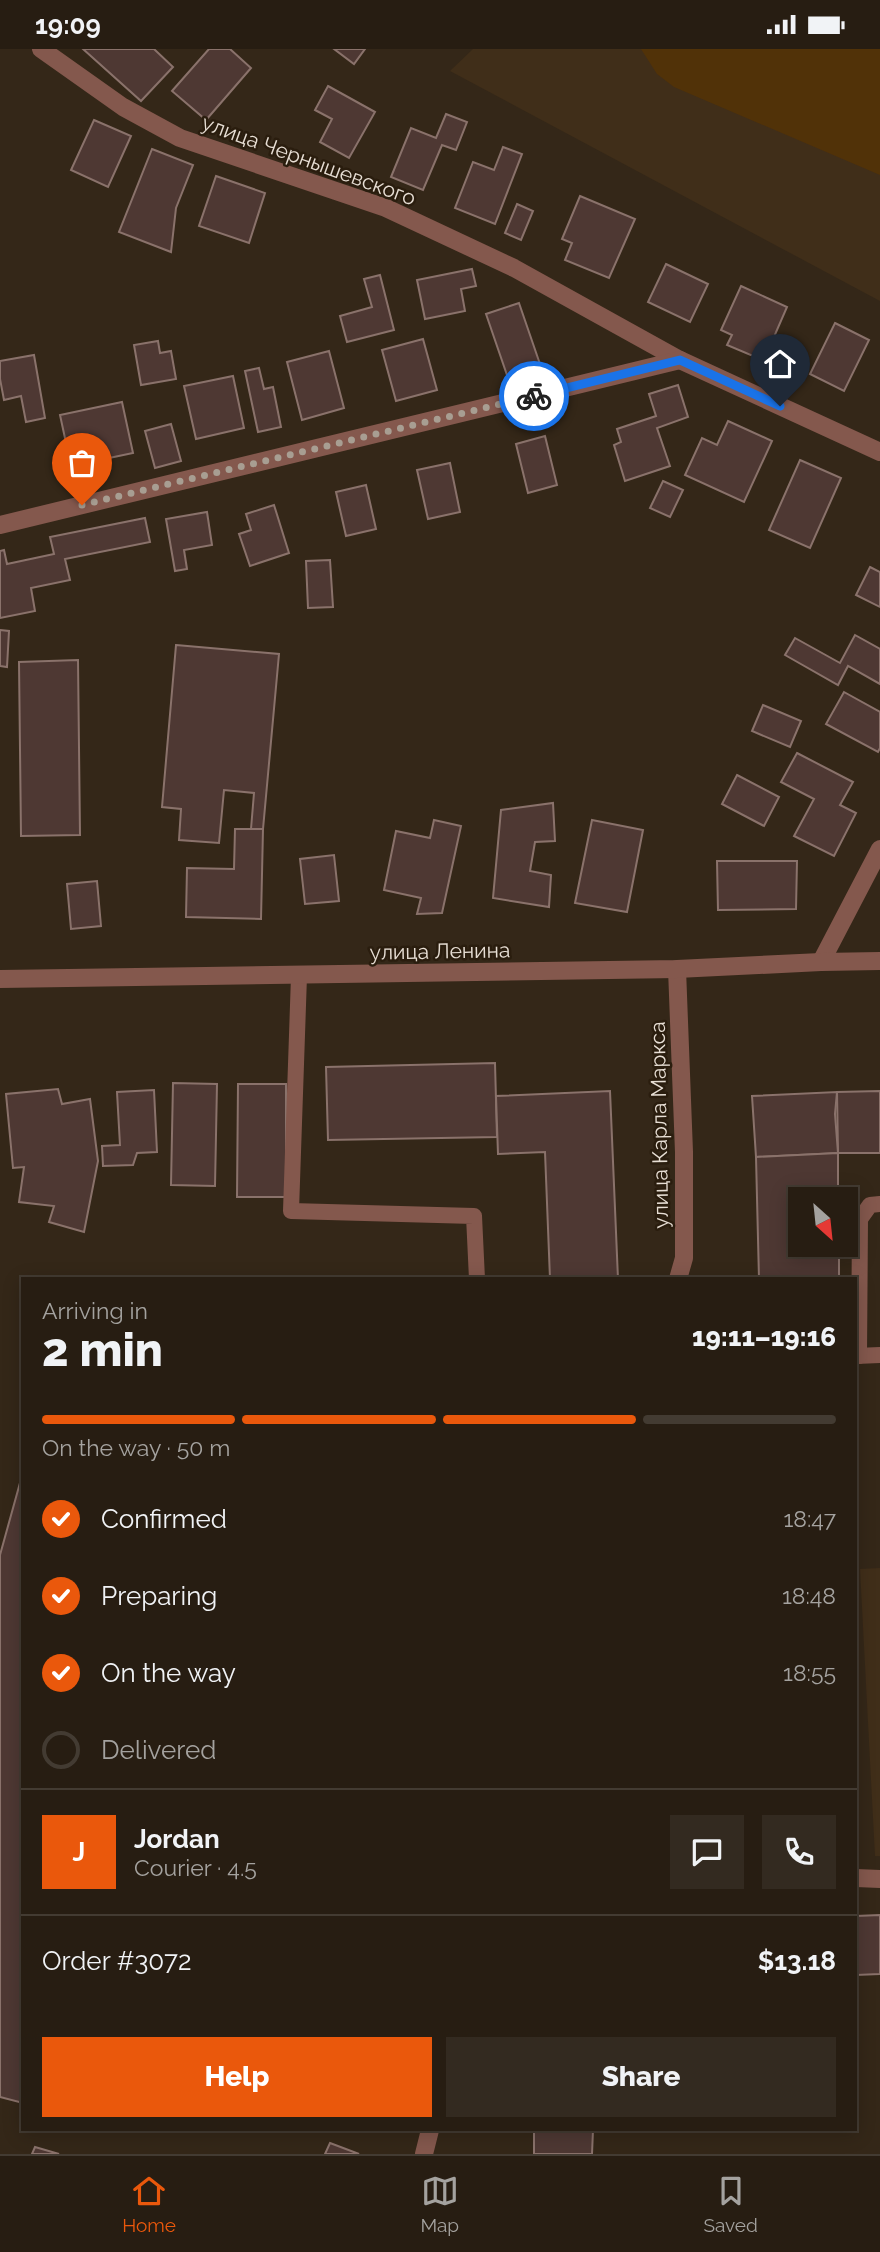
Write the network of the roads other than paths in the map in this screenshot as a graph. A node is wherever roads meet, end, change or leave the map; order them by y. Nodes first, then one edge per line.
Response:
1 (41, 49) edge
2 (680, 360) junction
3 (880, 452) edge
4 (0, 525) edge
5 (880, 849) edge
6 (880, 961) edge
7 (821, 962) junction
8 (677, 969) junction
9 (299, 976) junction
10 (0, 979) edge
11 (880, 1204) edge
12 (477, 1277) edge
13 (679, 1277) edge
14 (880, 1355) edge
15 (857, 1356) edge
16 (857, 1878) edge
17 (880, 1879) edge
18 (430, 2131) edge
19 (424, 2154) edge

1 - 2 street, улица Чернышевского
2 - 3 street, улица Чернышевского
2 - 4 street
5 - 7 street
6 - 7 street, улица Ленина
7 - 8 street, улица Ленина
8 - 9 street, улица Ленина
8 - 13 street, улица Карла Маркса
9 - 10 street, улица Ленина
9 - 12 lane
11 - 15 lane
14 - 15 lane
16 - 17 street
18 - 19 street

